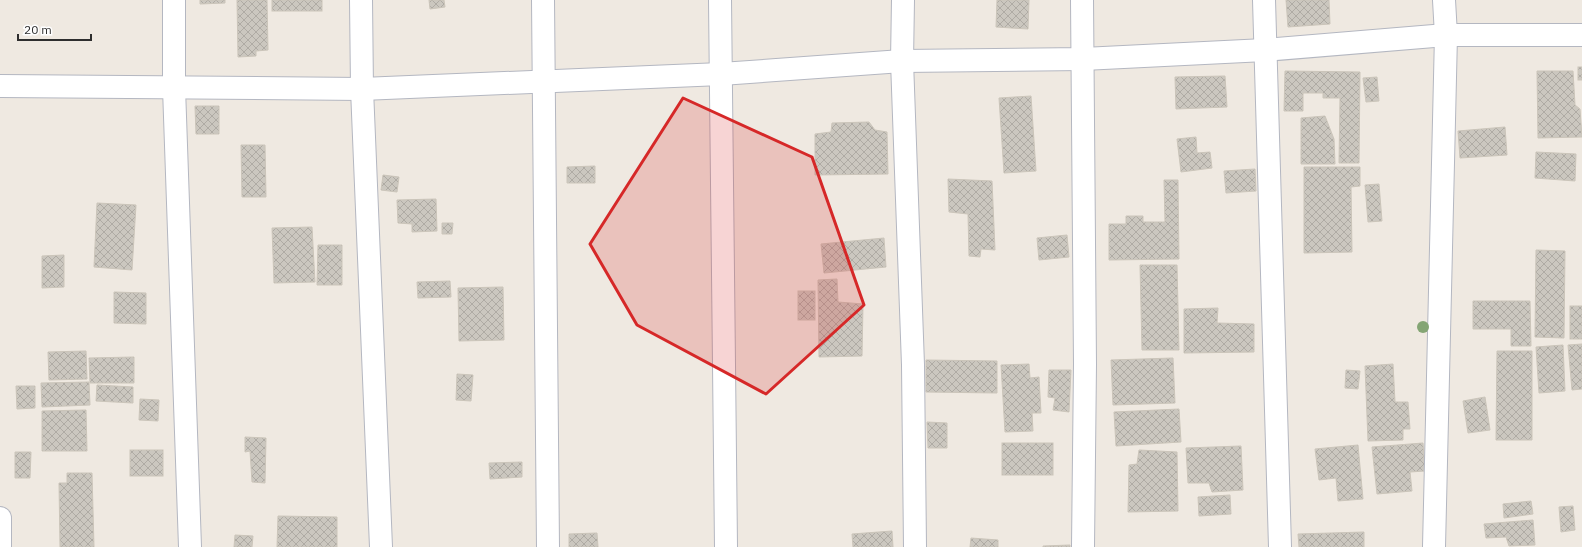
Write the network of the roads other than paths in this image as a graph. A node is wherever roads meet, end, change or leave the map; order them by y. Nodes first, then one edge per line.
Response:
1 (174, 0) edge
2 (361, 0) edge
3 (543, 0) edge
4 (720, 0) edge
5 (903, 0) edge
6 (1082, 0) edge
7 (1264, 0) edge
8 (1444, 0) edge
9 (1446, 35) junction
10 (1582, 35) edge
11 (1265, 50) junction
12 (1083, 59) junction
13 (902, 61) junction
14 (721, 74) junction
15 (544, 81) junction
16 (0, 86) edge
17 (174, 88) junction
18 (362, 89) junction
19 (0, 518) edge
20 (0, 547) edge
21 (190, 547) edge
22 (381, 547) edge
23 (548, 547) edge
24 (726, 547) edge
25 (915, 547) edge
26 (1083, 547) edge
27 (1280, 547) edge
28 (1434, 547) edge

1 - 17 street
2 - 18 street
3 - 15 street
4 - 14 street
5 - 13 street
6 - 12 street
7 - 11 street
8 - 9 street
9 - 10 street
9 - 11 street
9 - 28 street
11 - 12 street
11 - 27 street
12 - 13 street
12 - 26 street
13 - 14 street
13 - 25 street
14 - 15 street
14 - 24 street
15 - 18 street
15 - 23 street
16 - 17 street
17 - 18 street
17 - 21 street
18 - 22 street
19 - 20 street

